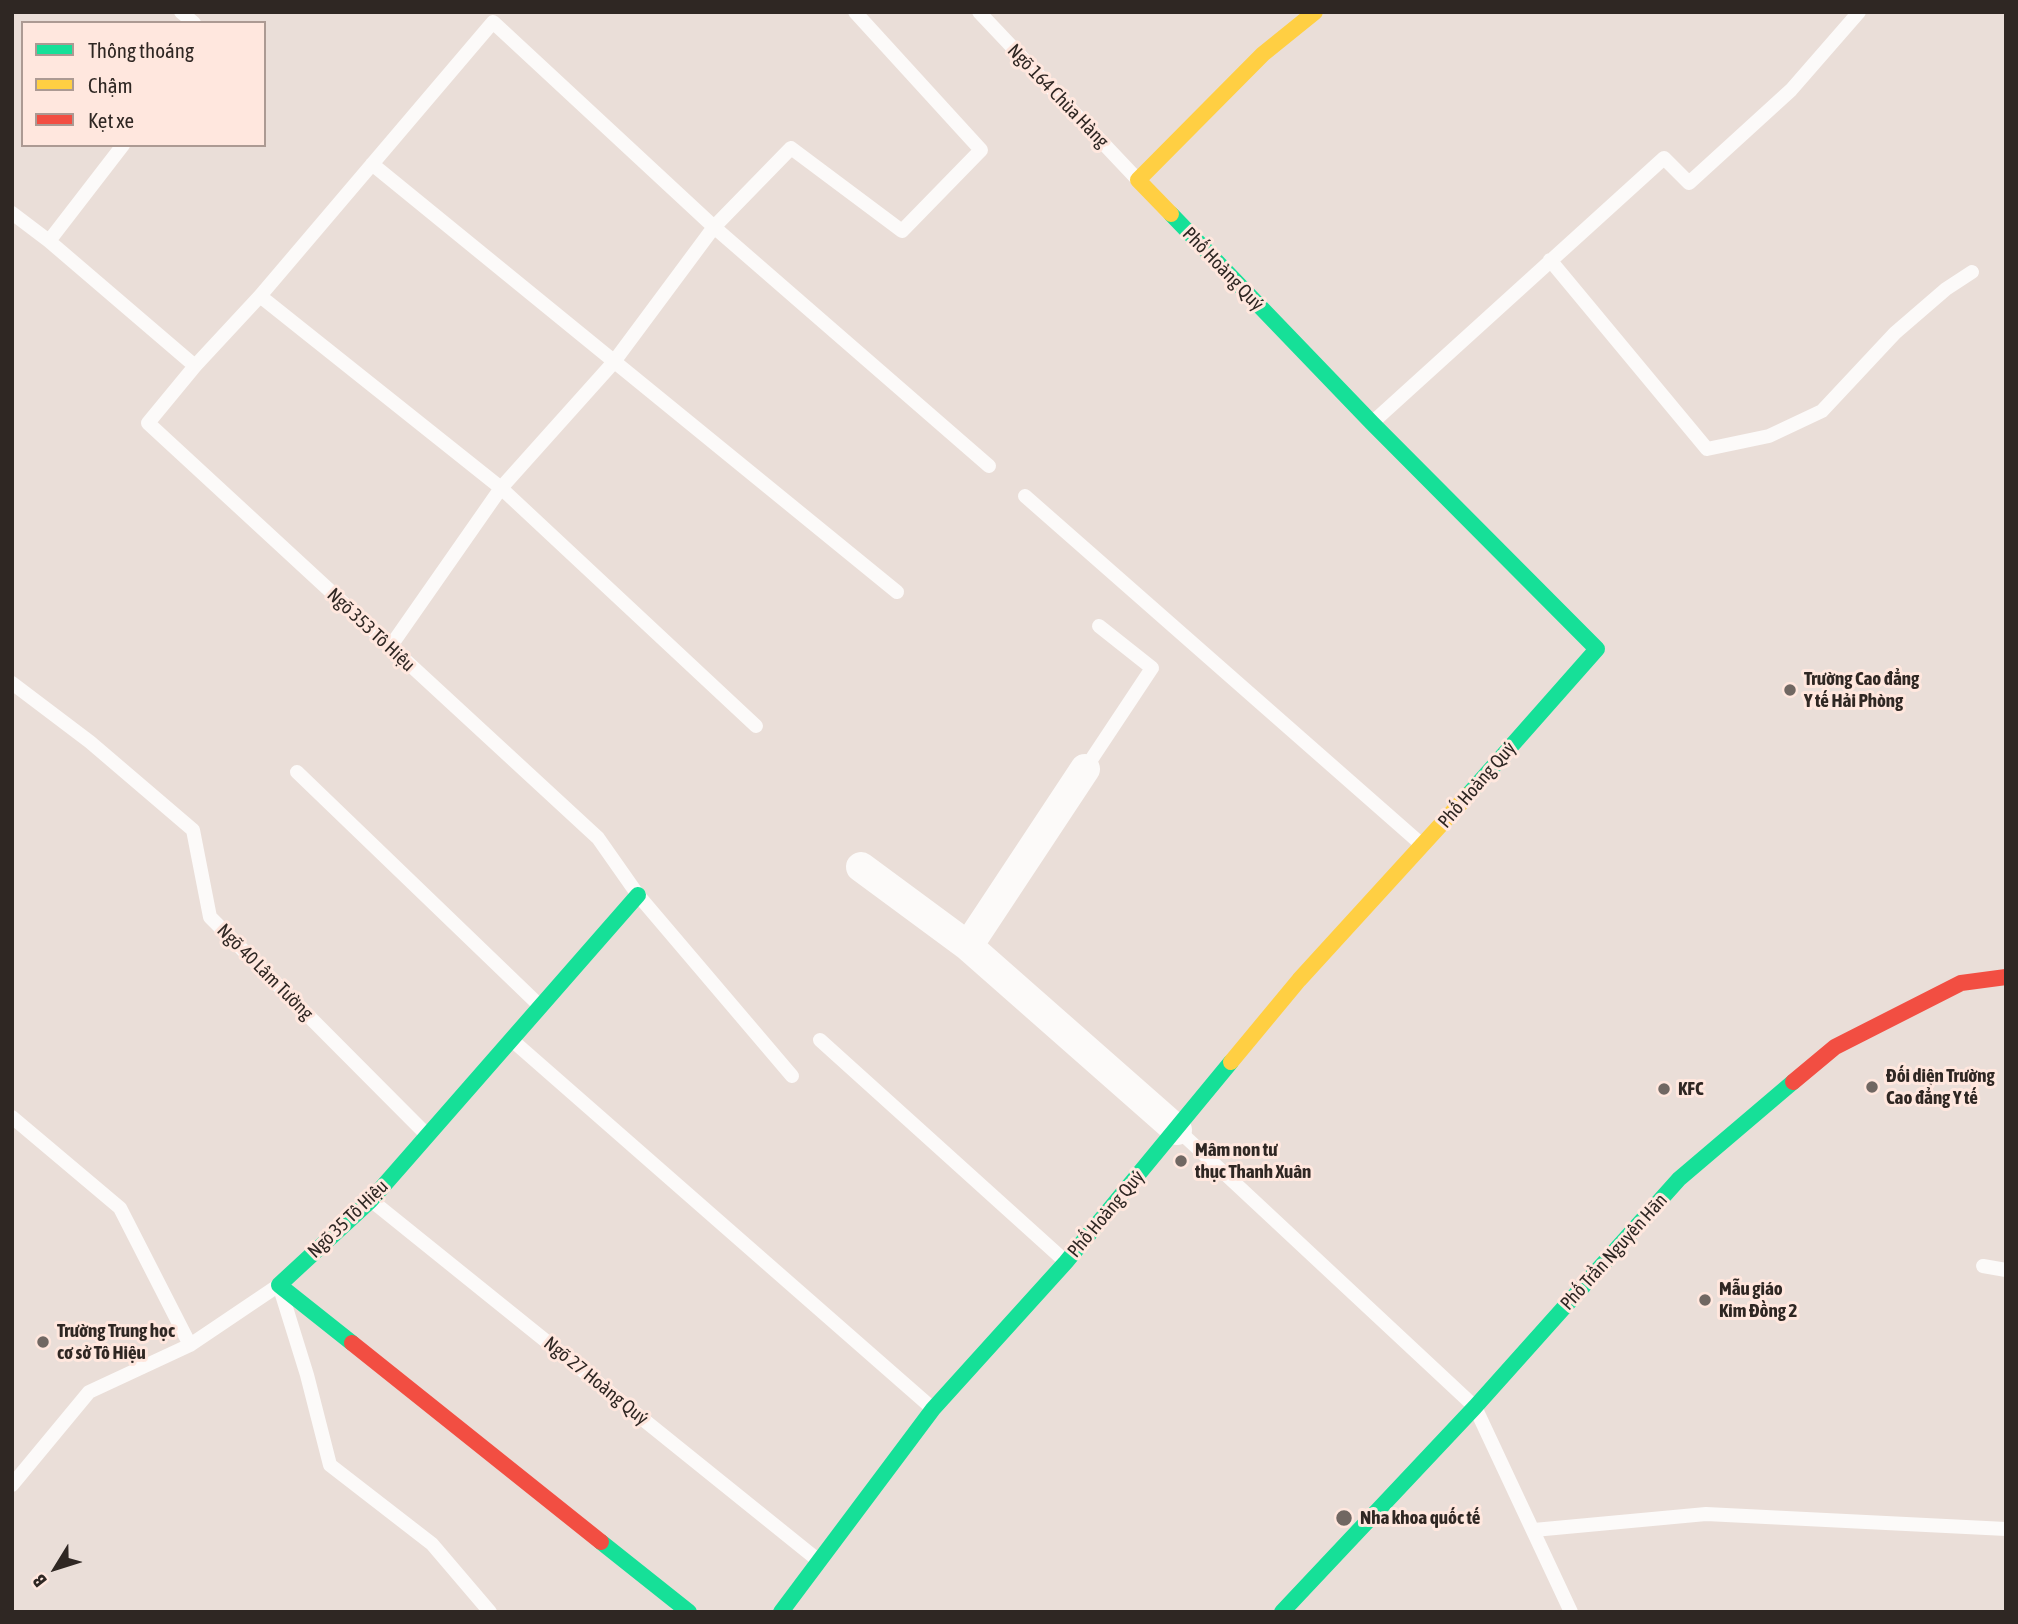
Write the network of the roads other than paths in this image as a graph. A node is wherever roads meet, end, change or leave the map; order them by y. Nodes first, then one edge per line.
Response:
1 (855, 12) edge
2 (979, 12) edge
3 (1315, 12) edge
4 (1859, 12) edge
5 (489, 17) edge
6 (121, 147) edge
7 (372, 164) junction
8 (1138, 180) junction
9 (12, 213) edge
10 (714, 228) junction
11 (49, 241) junction
12 (1550, 260) junction
13 (1972, 272) dead end
14 (260, 296) junction
15 (613, 363) junction
16 (195, 366) junction
17 (1372, 423) junction
18 (989, 466) dead end
19 (501, 488) junction
20 (1025, 496) dead end
21 (897, 592) dead end
22 (1099, 626) dead end
23 (390, 647) junction
24 (12, 683) edge
25 (755, 726) dead end
26 (1085, 769) joint
27 (297, 772) dead end
28 (1423, 846) junction
29 (861, 867) dead end
30 (638, 895) junction
31 (968, 946) junction
32 (2006, 977) edge
33 (540, 1006) junction
34 (512, 1040) junction
35 (820, 1040) dead end
36 (792, 1076) dead end
37 (12, 1116) edge
38 (1177, 1130) junction
39 (428, 1136) junction
40 (371, 1200) junction
41 (1066, 1262) junction
42 (1983, 1266) dead end
43 (2006, 1270) edge
44 (279, 1285) junction
45 (190, 1345) junction
46 (1475, 1407) junction
47 (933, 1409) junction
48 (12, 1485) edge
49 (2006, 1529) edge
50 (1534, 1530) junction
51 (820, 1562) junction
52 (490, 1612) edge
53 (689, 1612) edge
54 (781, 1612) edge
55 (1282, 1612) edge
56 (1571, 1612) edge

1 - 10 lane
2 - 8 lane, Ngõ 164 Chùa Hàng
3 - 8 street
4 - 12 lane
5 - 7 lane
5 - 10 lane
6 - 11 lane
7 - 14 lane
7 - 15 lane
8 - 17 street, Phố Hoàng Quý
9 - 11 lane
10 - 15 lane
10 - 18 lane
11 - 16 lane
12 - 13 lane
12 - 17 lane
14 - 16 lane
14 - 19 lane
15 - 19 lane
15 - 21 lane
16 - 23 lane, Ngõ 353 Tô Hiệu
17 - 28 street, Phố Hoàng Quý
19 - 23 lane
19 - 25 lane
20 - 28 lane
22 - 26 lane
23 - 30 lane, Ngõ 353 Tô Hiệu
24 - 39 lane, Ngõ 40 Lâm Tường
26 - 31 street
27 - 33 lane
28 - 38 street, Phố Hoàng Quý
29 - 31 street
30 - 33 street, Ngõ 35 Tô Hiệu
30 - 36 lane, Ngõ 353 Tô Hiệu
31 - 38 street
32 - 46 street, Phố Trần Nguyên Hãn
33 - 34 street, Ngõ 35 Tô Hiệu
34 - 39 street, Ngõ 35 Tô Hiệu
34 - 47 lane
35 - 41 lane
37 - 45 lane
38 - 41 street, Phố Hoàng Quý
38 - 46 lane
39 - 40 street, Ngõ 35 Tô Hiệu
40 - 44 street, Ngõ 35 Tô Hiệu
40 - 51 lane, Ngõ 27 Hoàng Quý
41 - 47 street, Phố Hoàng Quý
42 - 43 lane
44 - 45 lane, Ngõ 35 Tô Hiệu
44 - 52 lane
44 - 53 street
45 - 48 lane, Ngõ 35 Tô Hiệu
46 - 50 lane
46 - 55 street, Phố Trần Nguyên Hãn
47 - 51 street, Phố Hoàng Quý
49 - 50 lane
50 - 56 lane
51 - 54 street, Phố Hoàng Quý

